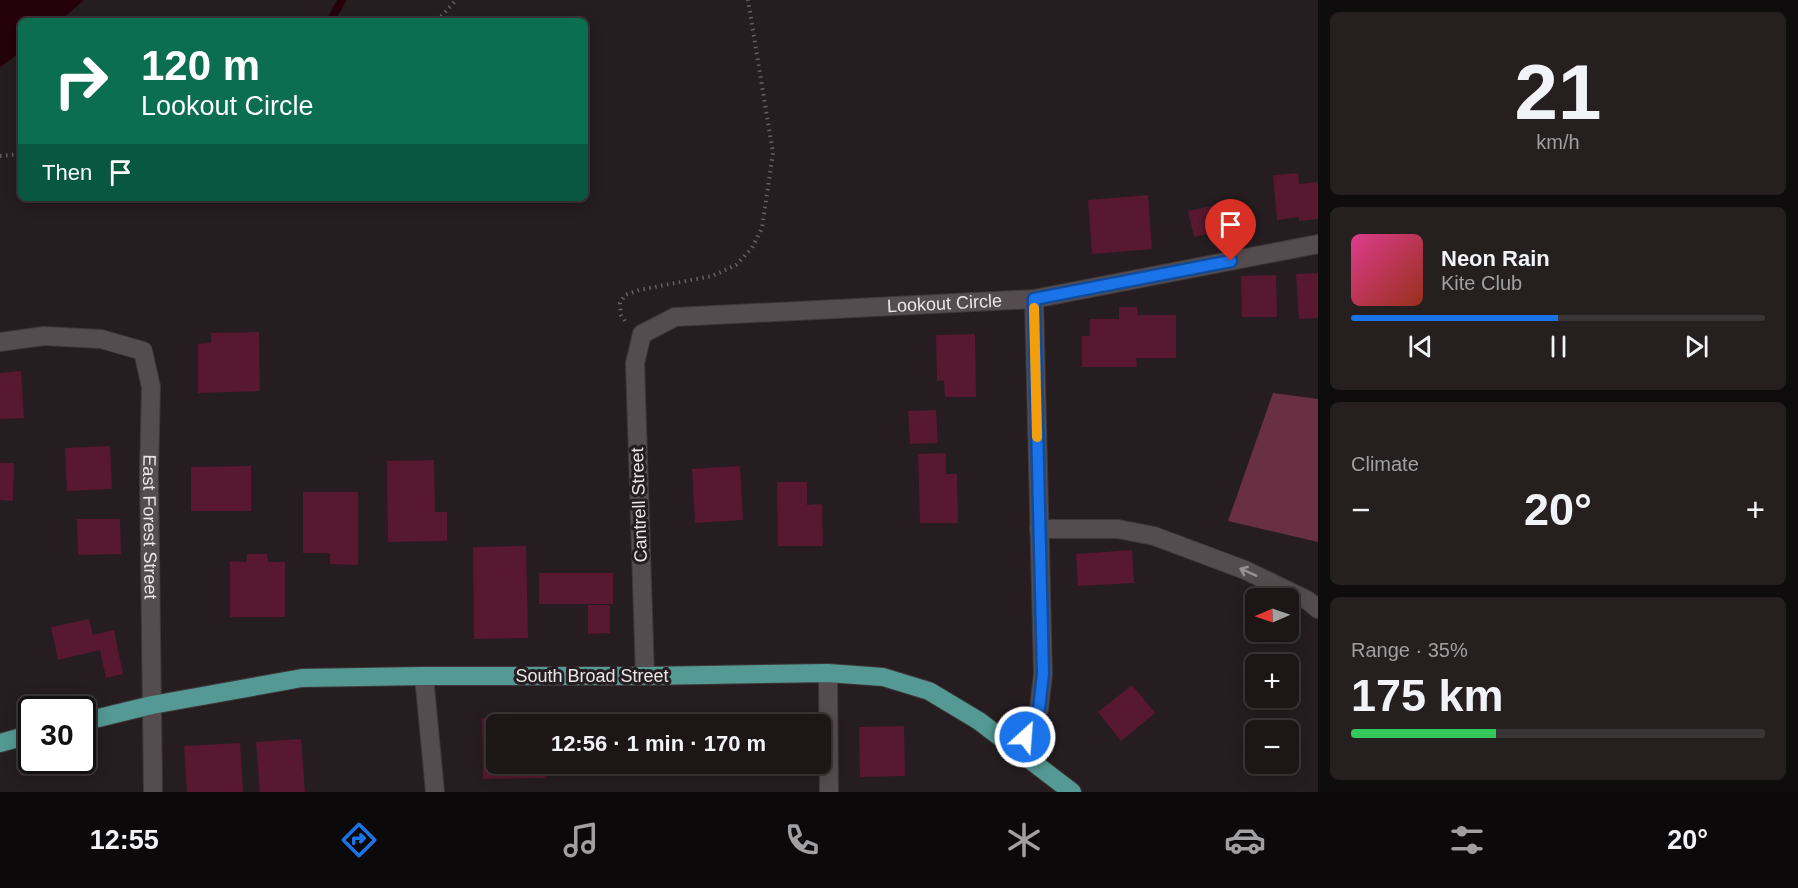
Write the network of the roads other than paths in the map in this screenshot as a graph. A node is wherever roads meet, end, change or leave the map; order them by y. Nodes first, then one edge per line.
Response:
1 (1318, 244) edge
2 (1034, 299) junction
3 (642, 334) joint
4 (0, 342) edge
5 (1039, 529) junction
6 (1318, 609) edge
7 (828, 673) junction
8 (424, 675) junction
9 (645, 676) junction
10 (152, 705) junction
11 (96, 719) edge
12 (18, 738) edge
13 (0, 743) edge
14 (1018, 752) junction
15 (153, 792) edge
16 (435, 792) edge
17 (829, 792) edge
18 (1072, 792) edge

1 - 2 street, Lookout Circle
2 - 3 street, Lookout Circle
2 - 5 street
3 - 9 street, Cantrell Street
4 - 10 street, East Forest Street
6 -> 5 street
5 - 14 street
7 - 9 main road, South Broad Street
7 - 14 main road, South Broad Street
7 - 17 street
8 - 9 main road, South Broad Street
8 - 10 main road, South Broad Street
8 - 16 street
10 - 11 main road, South Broad Street
10 - 15 street, East Forest Street
12 - 13 main road
14 - 18 main road, South Broad Street

